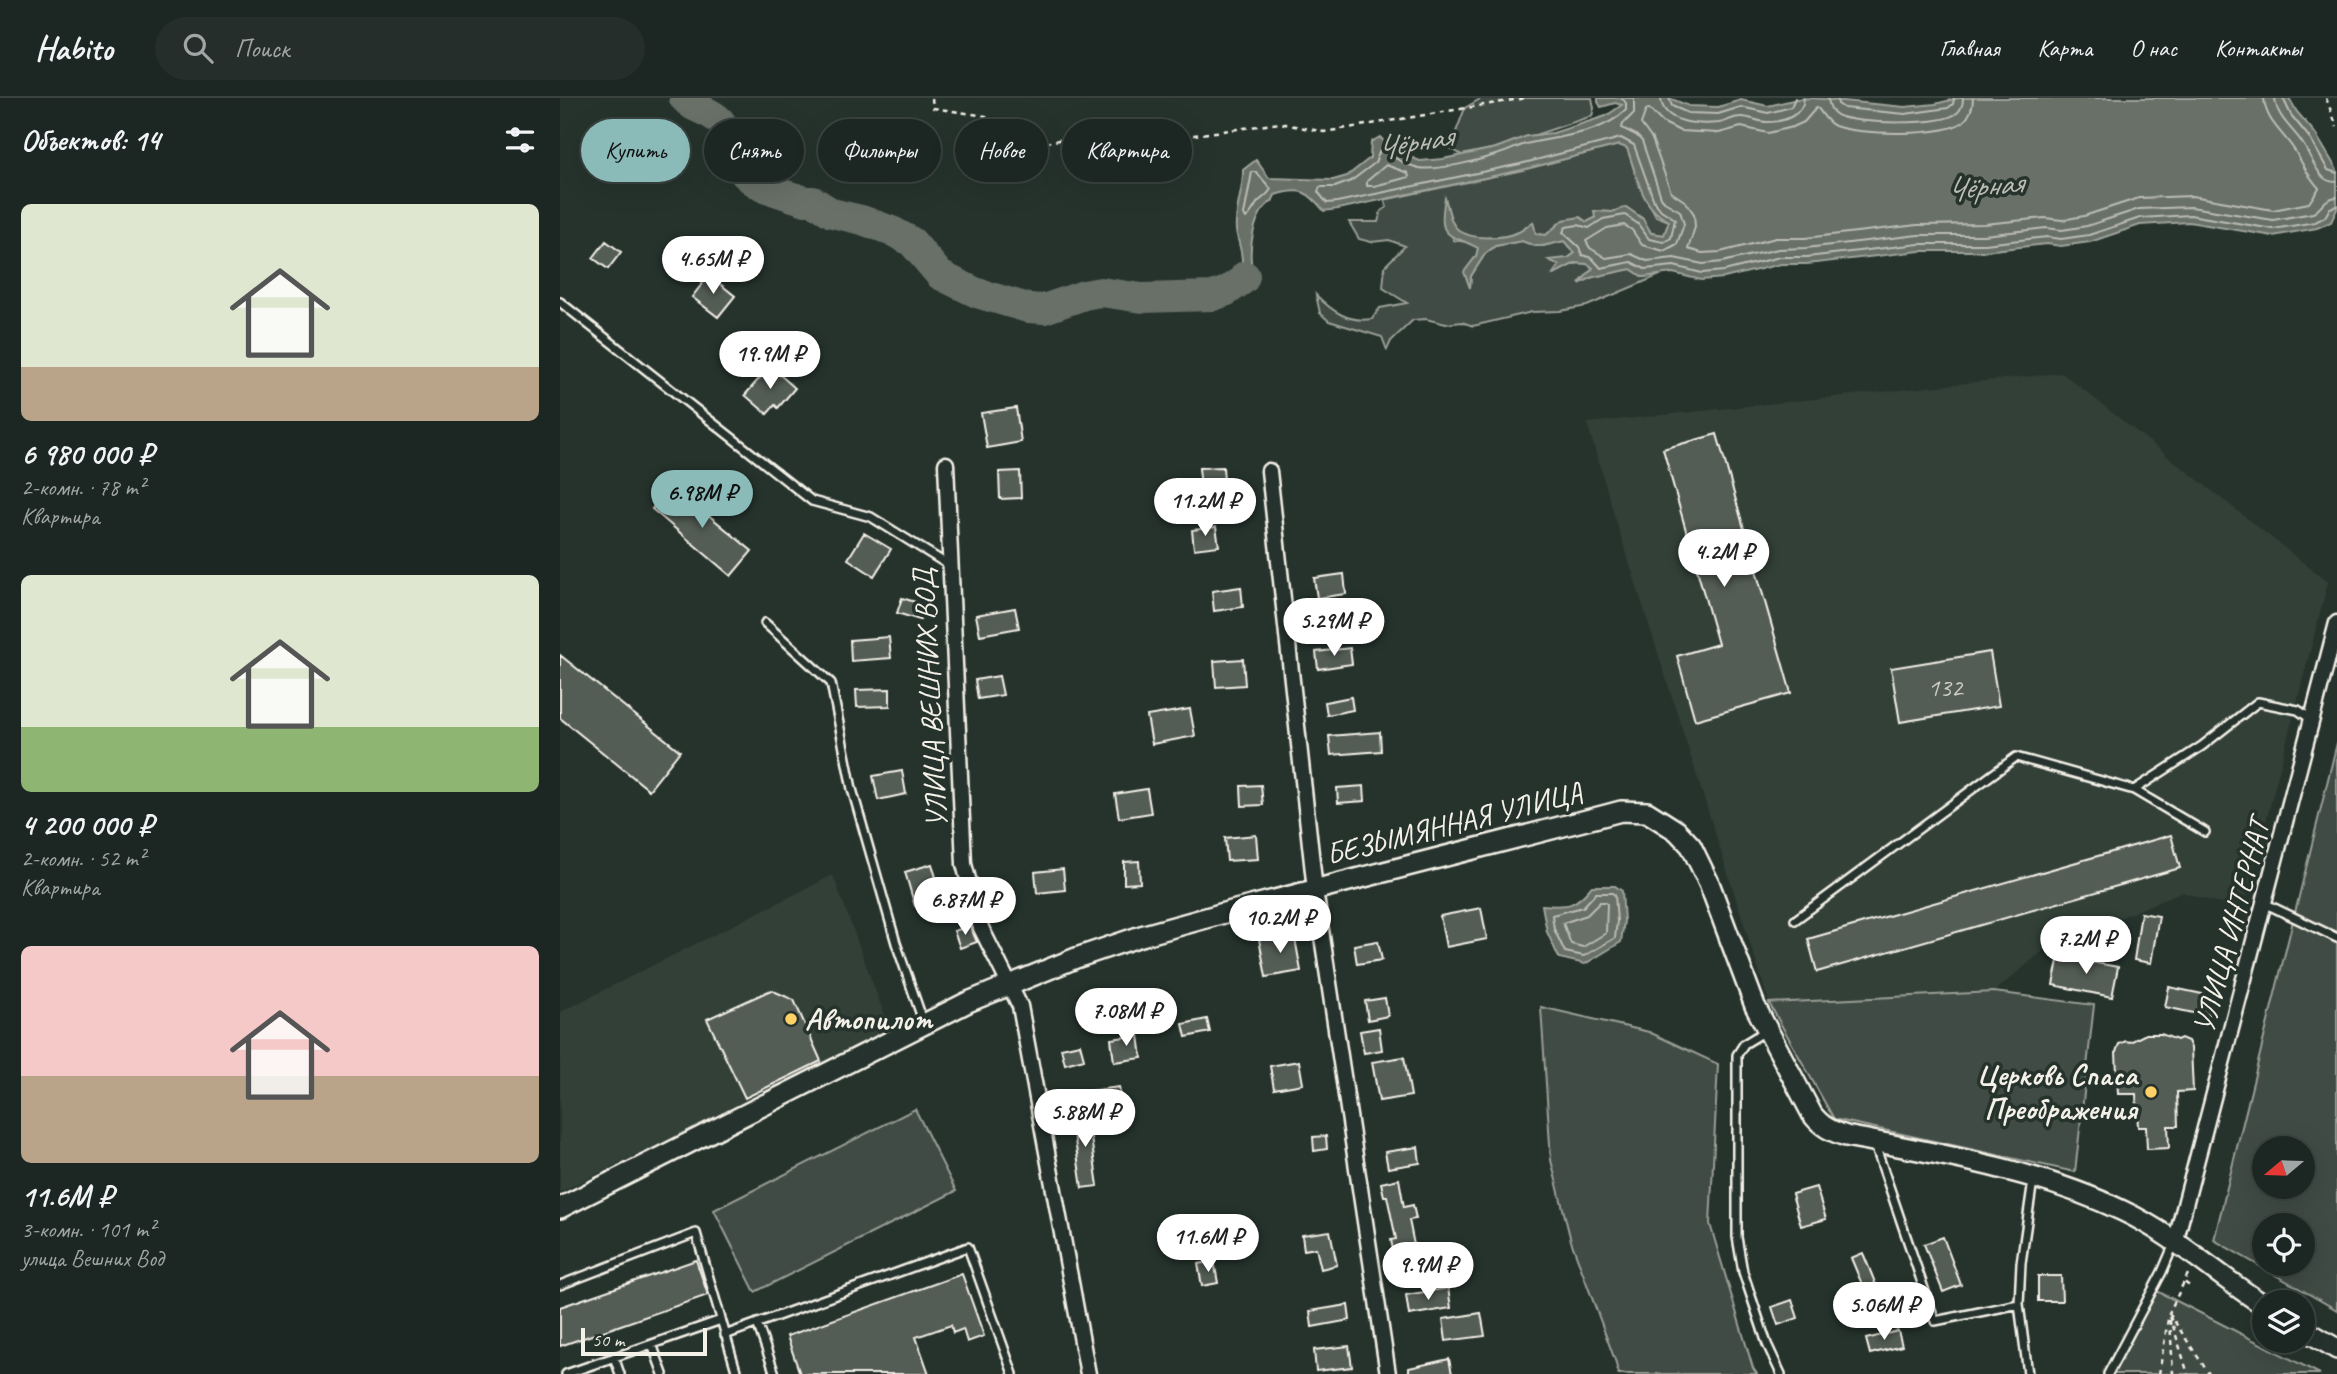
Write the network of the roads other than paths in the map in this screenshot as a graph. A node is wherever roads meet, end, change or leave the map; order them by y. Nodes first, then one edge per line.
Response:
1 (560, 302) edge
2 (946, 464) dead end
3 (1269, 471) dead end
4 (950, 566) junction
5 (2337, 623) edge
6 (765, 624) dead end
7 (2312, 719) junction
8 (2134, 790) junction
9 (2205, 832) dead end
10 (1315, 890) junction
11 (2264, 903) junction
12 (1795, 919) dead end
13 (2337, 939) edge
14 (1007, 985) junction
15 (924, 1024) junction
16 (1767, 1030) junction
17 (1874, 1141) junction
18 (2033, 1178) junction
19 (560, 1208) edge
20 (2175, 1243) junction
21 (560, 1285) edge
22 (2252, 1298) edge
23 (2019, 1304) junction
24 (721, 1320) junction
25 (757, 1323) junction
26 (725, 1335) junction
27 (2315, 1336) edge
28 (652, 1344) junction
29 (2337, 1349) edge
30 (614, 1357) junction
31 (572, 1373) edge
32 (620, 1374) edge
33 (663, 1374) edge
34 (737, 1374) edge
35 (775, 1374) edge
36 (1013, 1374) edge
37 (1088, 1374) edge
38 (1388, 1374) edge
39 (1781, 1374) edge
40 (2028, 1374) edge
41 (2108, 1374) edge

1 - 4 lane
2 - 4 street, УЛИЦА ВЕШНИХ ВОД
3 - 10 street
4 - 14 street, УЛИЦА ВЕШНИХ ВОД
5 - 7 street, УЛИЦА ИНТЕРНАТ
6 - 15 lane
7 - 8 lane
7 - 11 street, УЛИЦА ИНТЕРНАТ
8 - 9 lane
8 - 12 lane
10 - 14 street, БЕЗЫМЯННАЯ УЛИЦА
10 - 16 street, БЕЗЫМЯННАЯ УЛИЦА
10 - 38 street
11 - 13 lane
11 - 20 street, УЛИЦА ИНТЕРНАТ
14 - 15 street, БЕЗЫМЯННАЯ УЛИЦА
14 - 37 street, УЛИЦА ВЕШНИХ ВОД
15 - 19 street, БЕЗЫМЯННАЯ УЛИЦА
16 - 17 street, БЕЗЫМЯННАЯ УЛИЦА
16 - 39 lane
17 - 18 street, БЕЗЫМЯННАЯ УЛИЦА
17 - 23 lane
18 - 20 street, БЕЗЫМЯННАЯ УЛИЦА
18 - 23 lane
20 - 22 street, БЕЗЫМЯННАЯ УЛИЦА
20 - 41 lane
21 - 24 lane
23 - 40 lane
24 - 26 lane
24 - 28 lane
25 - 26 lane
25 - 35 lane
25 - 36 lane
26 - 34 lane
27 - 29 street
28 - 30 lane
28 - 33 lane
30 - 31 lane
30 - 32 lane

